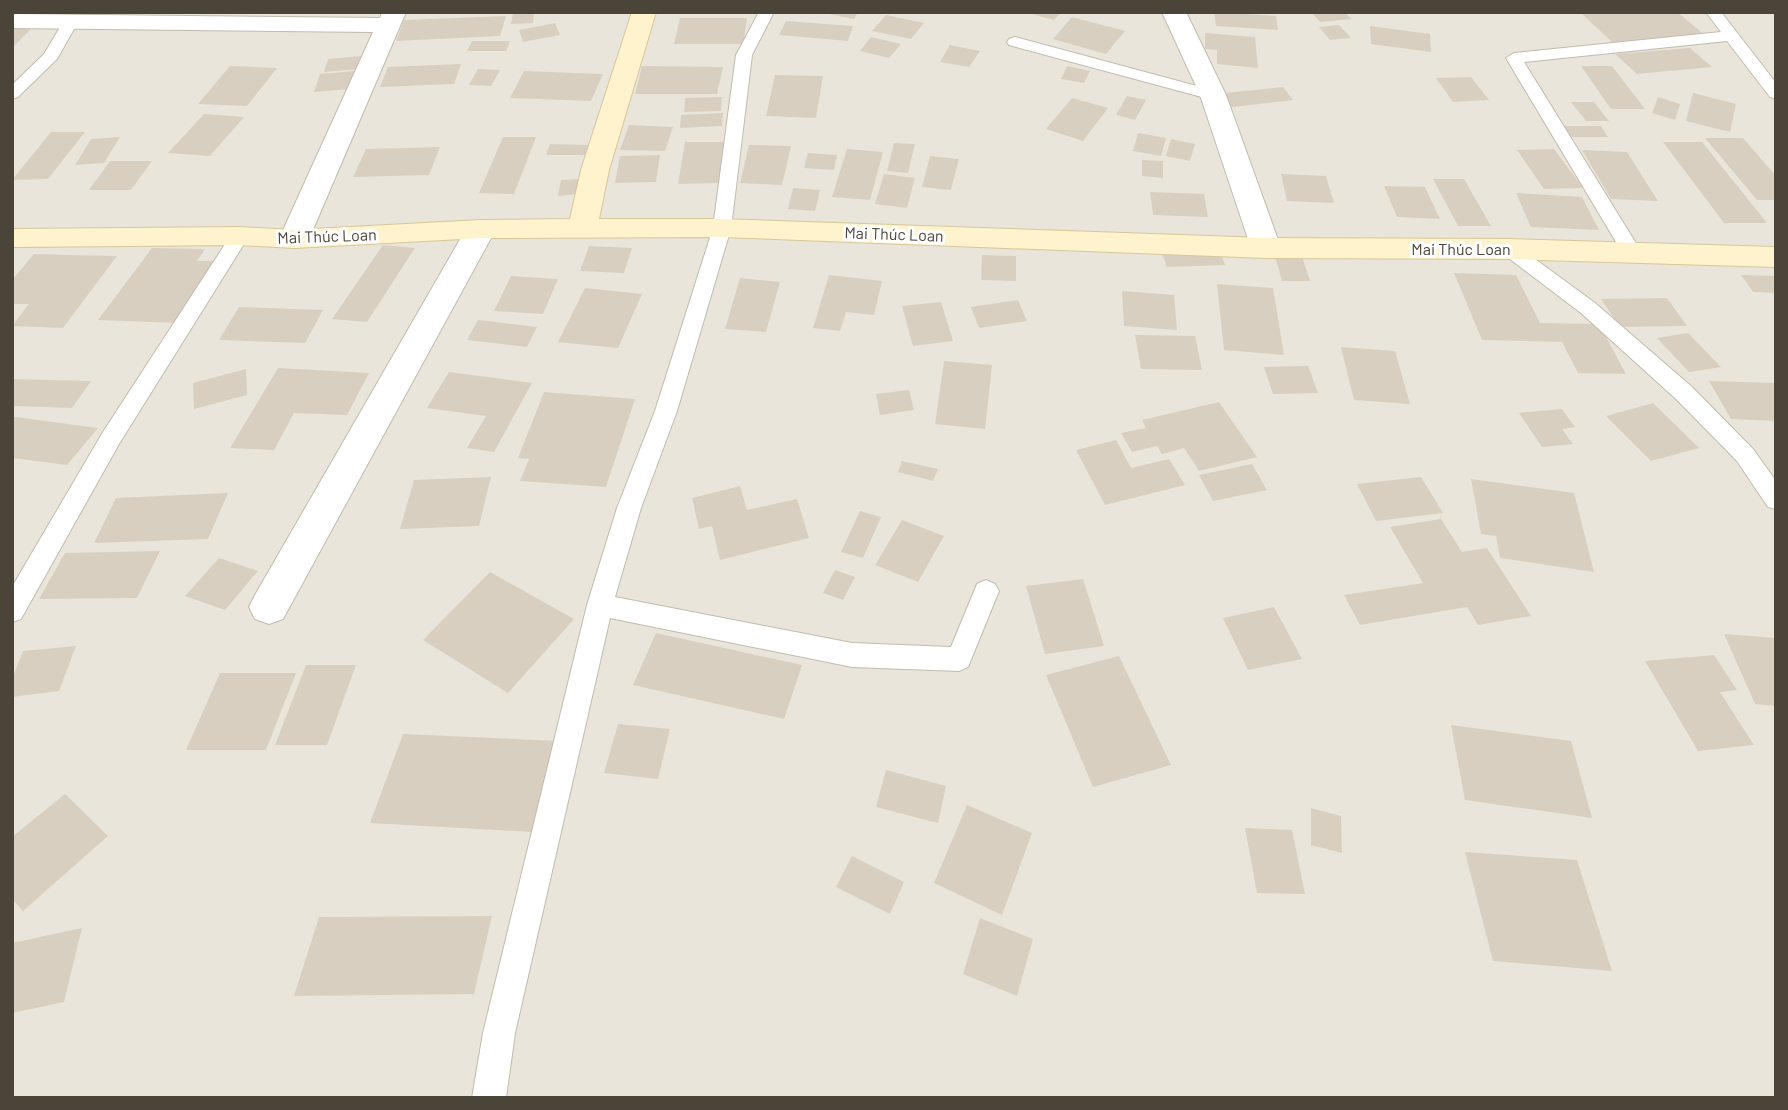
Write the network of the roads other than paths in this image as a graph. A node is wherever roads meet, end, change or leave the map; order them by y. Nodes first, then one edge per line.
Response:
1 (644, 12) edge
2 (767, 12) edge
3 (1174, 12) edge
4 (1713, 12) edge
5 (391, 19) edge
6 (12, 20) edge
7 (70, 22) junction
8 (1730, 36) junction
9 (1016, 42) dead end
10 (12, 94) edge
11 (1776, 94) edge
12 (1213, 95) junction
13 (583, 228) junction
14 (722, 228) junction
15 (481, 229) junction
16 (240, 236) junction
17 (12, 237) edge
18 (294, 239) junction
19 (1266, 248) junction
20 (1509, 249) junction
21 (1632, 253) junction
22 (1776, 257) edge
23 (1776, 500) edge
24 (986, 591) dead end
25 (600, 605) junction
26 (269, 607) dead end
27 (12, 611) edge
28 (489, 1098) edge

1 - 13 main road
2 - 14 lane
3 - 12 street
4 - 8 lane
5 - 7 street
5 - 18 street
6 - 7 street
7 - 10 lane
8 - 11 lane
8 - 21 lane
9 - 12 lane
12 - 19 street
13 - 14 main road, Mai Thúc Loan
13 - 15 main road, Mai Thúc Loan
14 - 19 main road, Mai Thúc Loan
14 - 25 lane
15 - 18 main road, Mai Thúc Loan
15 - 26 street
16 - 17 main road, Mai Thúc Loan
16 - 18 main road, Mai Thúc Loan
16 - 27 lane
19 - 20 main road, Mai Thúc Loan
20 - 21 main road, Mai Thúc Loan
20 - 23 lane
21 - 22 main road, Mai Thúc Loan
24 - 25 lane
25 - 28 lane

